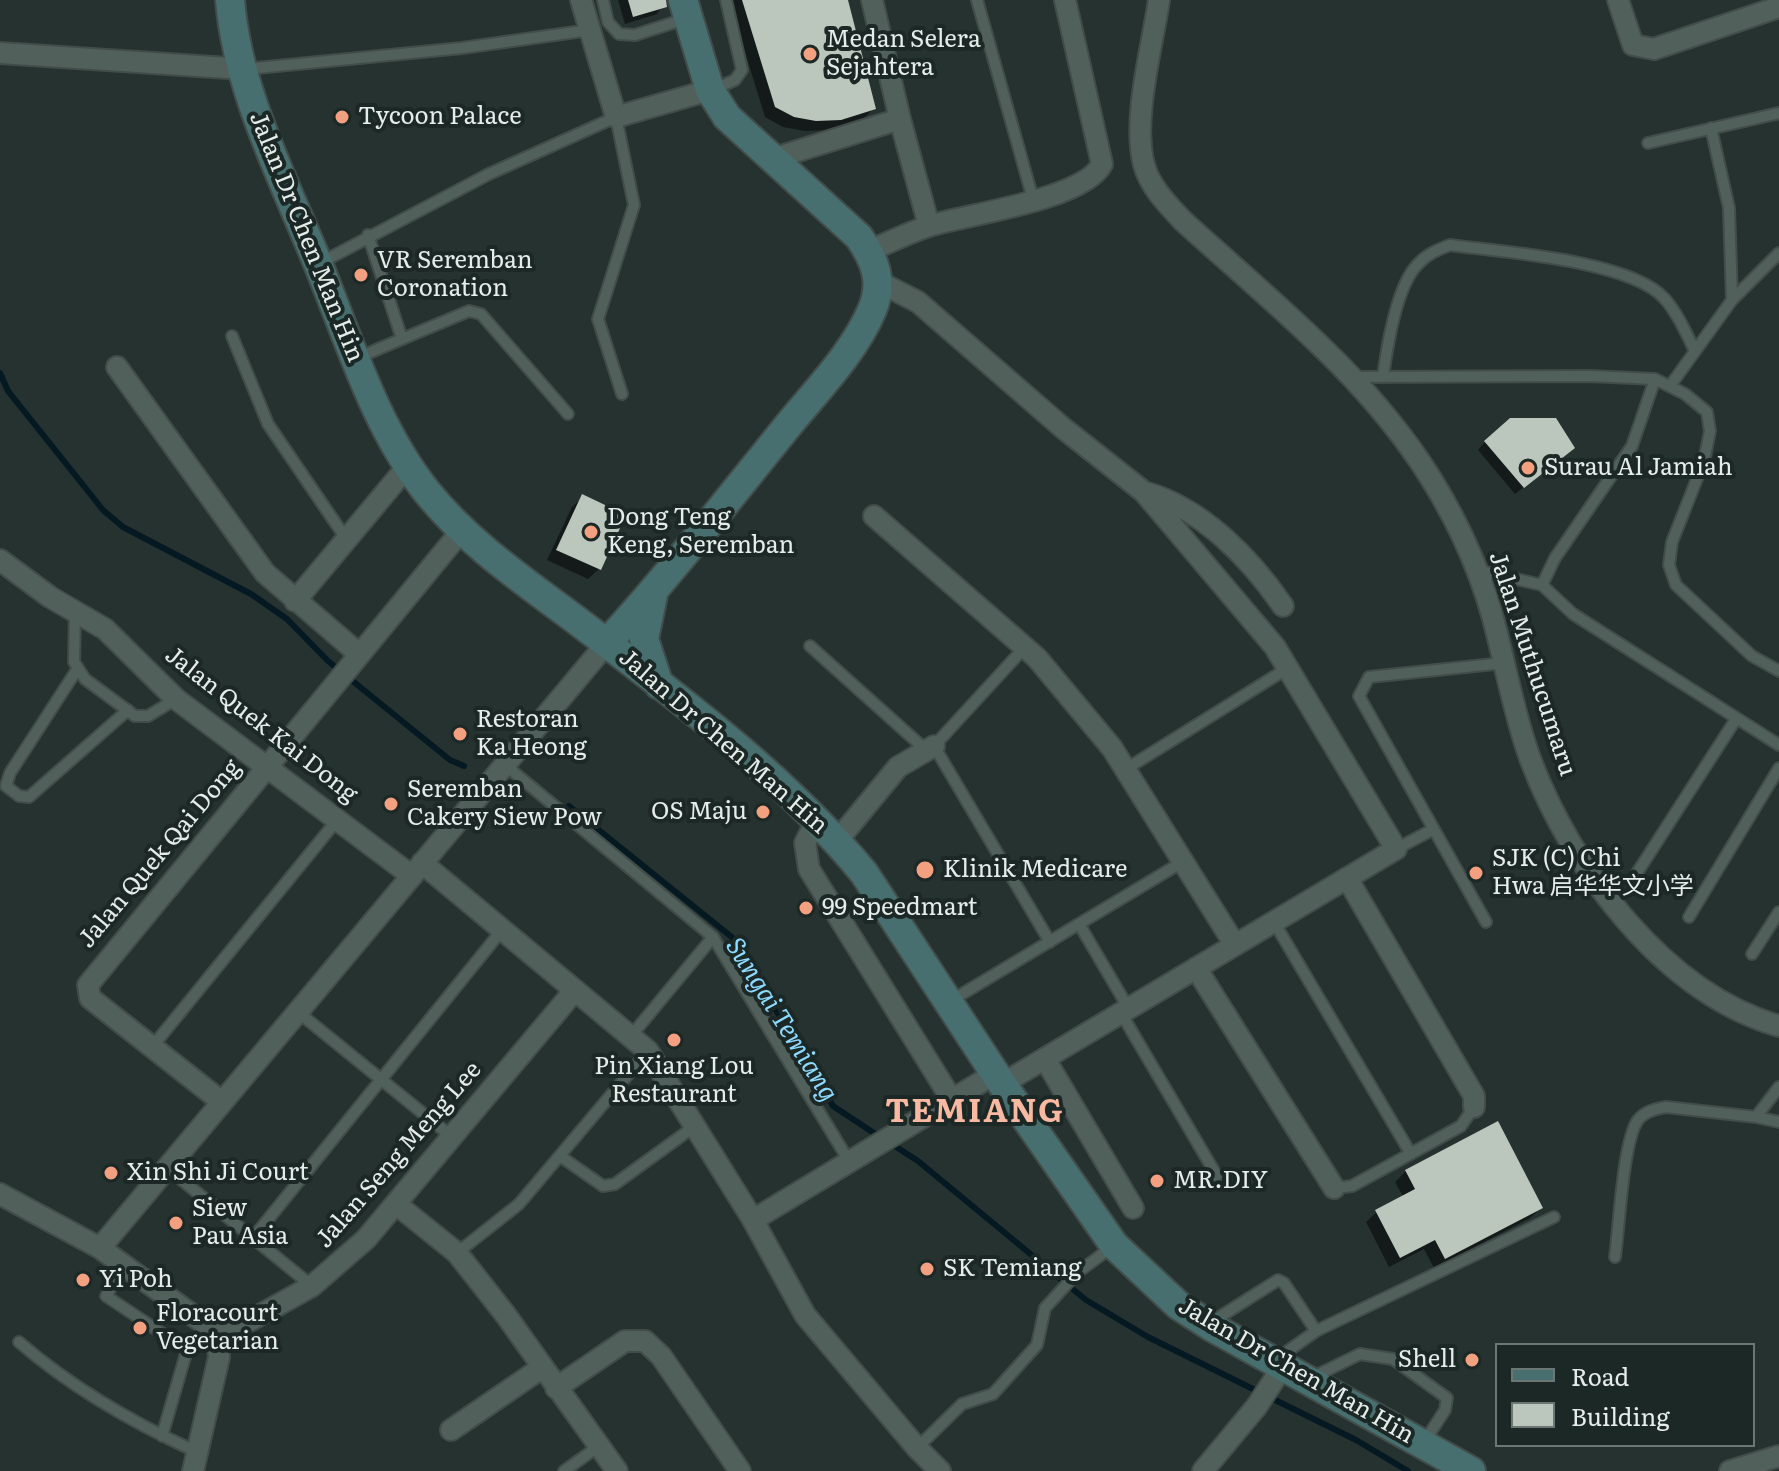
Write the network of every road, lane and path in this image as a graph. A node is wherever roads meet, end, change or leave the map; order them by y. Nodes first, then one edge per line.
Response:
1 (230, 0) edge
2 (581, 0) edge
3 (603, 0) edge
4 (726, 0) edge
5 (872, 0) edge
6 (977, 0) edge
7 (1065, 0) edge
8 (1159, 0) edge
9 (1618, 0) edge
10 (1779, 7) edge
11 (686, 9) edge
12 (590, 30) junction
13 (0, 53) edge
14 (244, 69) junction
15 (710, 90) junction
16 (1779, 113) edge
17 (616, 117) junction
18 (900, 119) junction
19 (1711, 128) junction
20 (1648, 143) dead end
21 (772, 159) junction
22 (1033, 199) junction
23 (929, 226) junction
24 (368, 235) junction
25 (869, 251) junction
26 (1779, 253) edge
27 (318, 264) junction
28 (879, 282) junction
29 (1732, 300) junction
30 (232, 336) dead end
31 (402, 339) junction
32 (1695, 351) junction
33 (355, 359) junction
34 (117, 367) dead end
35 (1355, 377) junction
36 (1383, 377) junction
37 (1655, 379) junction
38 (1670, 386) junction
39 (622, 394) dead end
40 (568, 414) dead end
41 (407, 467) junction
42 (1144, 492) junction
43 (874, 516) dead end
44 (462, 530) junction
45 (347, 540) junction
46 (0, 560) edge
47 (1476, 570) junction
48 (1542, 585) junction
49 (654, 591) junction
50 (295, 601) junction
51 (1283, 606) dead end
52 (559, 607) junction
53 (75, 612) junction
54 (607, 643) junction
55 (810, 646) dead end
56 (1025, 647) junction
57 (356, 659) junction
58 (1504, 663) junction
59 (78, 668) junction
60 (1288, 668) junction
61 (1779, 671) edge
62 (659, 686) junction
63 (176, 699) junction
64 (128, 710) junction
65 (1736, 719) junction
66 (1779, 745) edge
67 (930, 748) junction
68 (267, 765) junction
69 (505, 765) junction
70 (1779, 768) edge
71 (1126, 769) junction
72 (338, 819) junction
73 (817, 819) junction
74 (1432, 830) junction
75 (837, 841) junction
76 (1396, 849) junction
77 (1184, 861) junction
78 (417, 870) junction
79 (1635, 876) dead end
80 (1347, 878) junction
81 (1779, 912) edge
82 (1689, 917) dead end
83 (1274, 922) junction
84 (1486, 922) dead end
85 (1079, 924) junction
86 (502, 930) junction
87 (713, 937) junction
88 (1050, 942) junction
89 (1235, 945) junction
90 (1752, 954) dead end
91 (1196, 968) junction
92 (575, 990) junction
93 (951, 1001) junction
94 (1125, 1011) junction
95 (298, 1012) junction
96 (1779, 1026) edge
97 (631, 1036) junction
98 (152, 1047) junction
99 (648, 1051) junction
100 (1045, 1059) junction
101 (999, 1078) junction
102 (381, 1080) junction
103 (1779, 1087) edge
104 (952, 1100) junction
105 (222, 1102) junction
106 (1474, 1107) joint
107 (1756, 1117) junction
108 (1779, 1122) edge
109 (695, 1126) junction
110 (452, 1137) junction
111 (1411, 1154) junction
112 (560, 1156) junction
113 (849, 1161) junction
114 (167, 1168) junction
115 (1217, 1176) dead end
116 (1334, 1188) joint
117 (0, 1194) edge
118 (396, 1204) junction
119 (1133, 1208) dead end
120 (1554, 1217) dead end
121 (753, 1220) junction
122 (253, 1238) junction
123 (1114, 1245) junction
124 (100, 1248) junction
125 (457, 1253) junction
126 (1615, 1257) dead end
127 (125, 1264) junction
128 (312, 1286) junction
129 (1208, 1324) junction
130 (1316, 1331) junction
131 (217, 1339) junction
132 (19, 1342) dead end
133 (543, 1367) junction
134 (1277, 1369) junction
135 (1308, 1379) junction
136 (556, 1388) junction
137 (451, 1430) dead end
138 (162, 1436) junction
139 (1423, 1444) junction
140 (599, 1446) junction
141 (917, 1448) junction
142 (1779, 1456) edge
143 (195, 1462) edge
144 (564, 1471) edge
145 (617, 1471) edge
146 (740, 1471) edge
147 (940, 1471) edge
148 (1203, 1471) edge
149 (1471, 1471) edge
150 (1730, 1471) edge

1 - 14 street, Jalan Dr Chen Man Hin
2 - 12 street
3 - 11 lane
4 - 15 lane
5 - 18 street
6 - 22 lane
7 - 22 street
8 - 35 street, Jalan Muthucumaru
9 - 10 street
11 - 15 street
12 - 14 lane
12 - 17 street
13 - 14 street
14 - 27 street, Jalan Dr Chen Man Hin
15 - 17 street
15 - 21 street
16 - 19 lane
17 - 24 lane
17 - 39 lane
18 - 21 street
18 - 23 street
19 - 20 lane
19 - 29 lane
21 - 25 street
22 - 23 street
23 - 25 street
24 - 27 lane
24 - 31 lane
25 - 28 street
26 - 29 lane
27 - 33 street, Jalan Dr Chen Man Hin
28 - 42 street
28 - 49 street
29 - 32 lane
30 - 45 lane
31 - 33 lane
31 - 40 lane
32 - 36 lane
32 - 38 lane
33 - 41 street, Jalan Dr Chen Man Hin
34 - 50 street
35 - 36 lane
35 - 47 street, Jalan Muthucumaru
36 - 37 lane
37 - 38 lane
37 - 48 lane
38 - 61 lane
41 - 44 street, Jalan Dr Chen Man Hin
41 - 45 street
42 - 51 street
42 - 60 street
43 - 56 street
44 - 52 street, Jalan Dr Chen Man Hin
44 - 57 street, Jalan Quek Qai Dong
45 - 50 street
46 - 53 street, Jalan Quek Kai Dong
47 - 48 lane
47 - 58 street, Jalan Muthucumaru
48 - 65 lane
49 - 52 street
49 - 54 street
49 - 62 street
50 - 57 street
52 - 54 street, Jalan Dr Chen Man Hin
53 - 59 lane
53 - 63 street, Jalan Quek Kai Dong
54 - 62 street, Jalan Dr Chen Man Hin
54 - 69 street
55 - 67 lane
56 - 67 lane
56 - 71 street
57 - 68 street, Jalan Quek Qai Dong
58 - 74 lane
58 - 96 street, Jalan Muthucumaru
59 - 64 lane
59 - 64 lane
60 - 71 lane
60 - 76 street
62 - 73 street, Jalan Dr Chen Man Hin
63 - 64 lane
63 - 68 street, Jalan Quek Kai Dong
65 - 66 lane
65 - 79 lane
67 - 75 street
67 - 88 lane
68 - 72 street, Jalan Quek Kai Dong
68 - 98 street, Jalan Quek Qai Dong
69 - 78 street
69 - 87 lane
70 - 82 lane
71 - 77 street
72 - 78 street, Jalan Quek Kai Dong
72 - 98 lane
73 - 75 street, Jalan Dr Chen Man Hin
73 - 104 street
74 - 76 lane
74 - 84 lane
75 - 93 street, Jalan Dr Chen Man Hin
76 - 80 street
77 - 85 lane
77 - 89 street
78 - 86 street, Jalan Quek Kai Dong
78 - 95 street
80 - 83 street
80 - 106 street
81 - 90 lane
83 - 89 street
83 - 111 lane
85 - 88 lane
85 - 94 lane
86 - 92 street, Jalan Quek Kai Dong
86 - 102 lane
87 - 97 lane
87 - 113 lane
88 - 93 lane
89 - 91 street
91 - 94 street
91 - 116 street
92 - 97 street, Jalan Quek Kai Dong
92 - 110 street, Jalan Seng Meng Lee
93 - 101 street, Jalan Dr Chen Man Hin
94 - 100 street
94 - 115 lane
95 - 102 lane
95 - 105 street
97 - 99 street, Jalan Quek Kai Dong
98 - 105 street, Jalan Quek Qai Dong
99 - 109 street, Jalan Quek Kai Dong
99 - 112 lane
100 - 101 street
100 - 119 street
101 - 104 street
101 - 123 street, Jalan Dr Chen Man Hin
102 - 110 lane
102 - 122 lane
103 - 107 lane
104 - 113 street
105 - 114 street
106 - 111 lane
107 - 108 lane
107 - 126 lane
109 - 112 lane
109 - 121 street, Jalan Quek Kai Dong
110 - 118 street, Jalan Seng Meng Lee
111 - 116 lane
112 - 125 lane
113 - 121 street
114 - 122 lane
114 - 124 street
117 - 124 street
118 - 125 street
118 - 128 street, Jalan Seng Meng Lee
120 - 130 lane
121 - 141 street, Jalan Quek Kai Dong
122 - 128 lane
123 - 129 street, Jalan Dr Chen Man Hin
123 - 141 lane
124 - 127 street
125 - 133 street
127 - 131 street
127 - 138 lane
128 - 131 street, Jalan Seng Meng Lee
129 - 130 lane
129 - 134 street, Jalan Dr Chen Man Hin
130 - 134 lane
131 - 143 street
132 - 138 lane
133 - 136 street
133 - 137 street
134 - 135 street, Jalan Dr Chen Man Hin
134 - 148 street
135 - 139 street, Jalan Dr Chen Man Hin
135 - 139 lane
136 - 140 street
136 - 146 street
138 - 143 lane
139 - 149 street, Jalan Dr Chen Man Hin
140 - 144 lane
140 - 145 street
141 - 147 street, Jalan Quek Kai Dong
142 - 150 street

